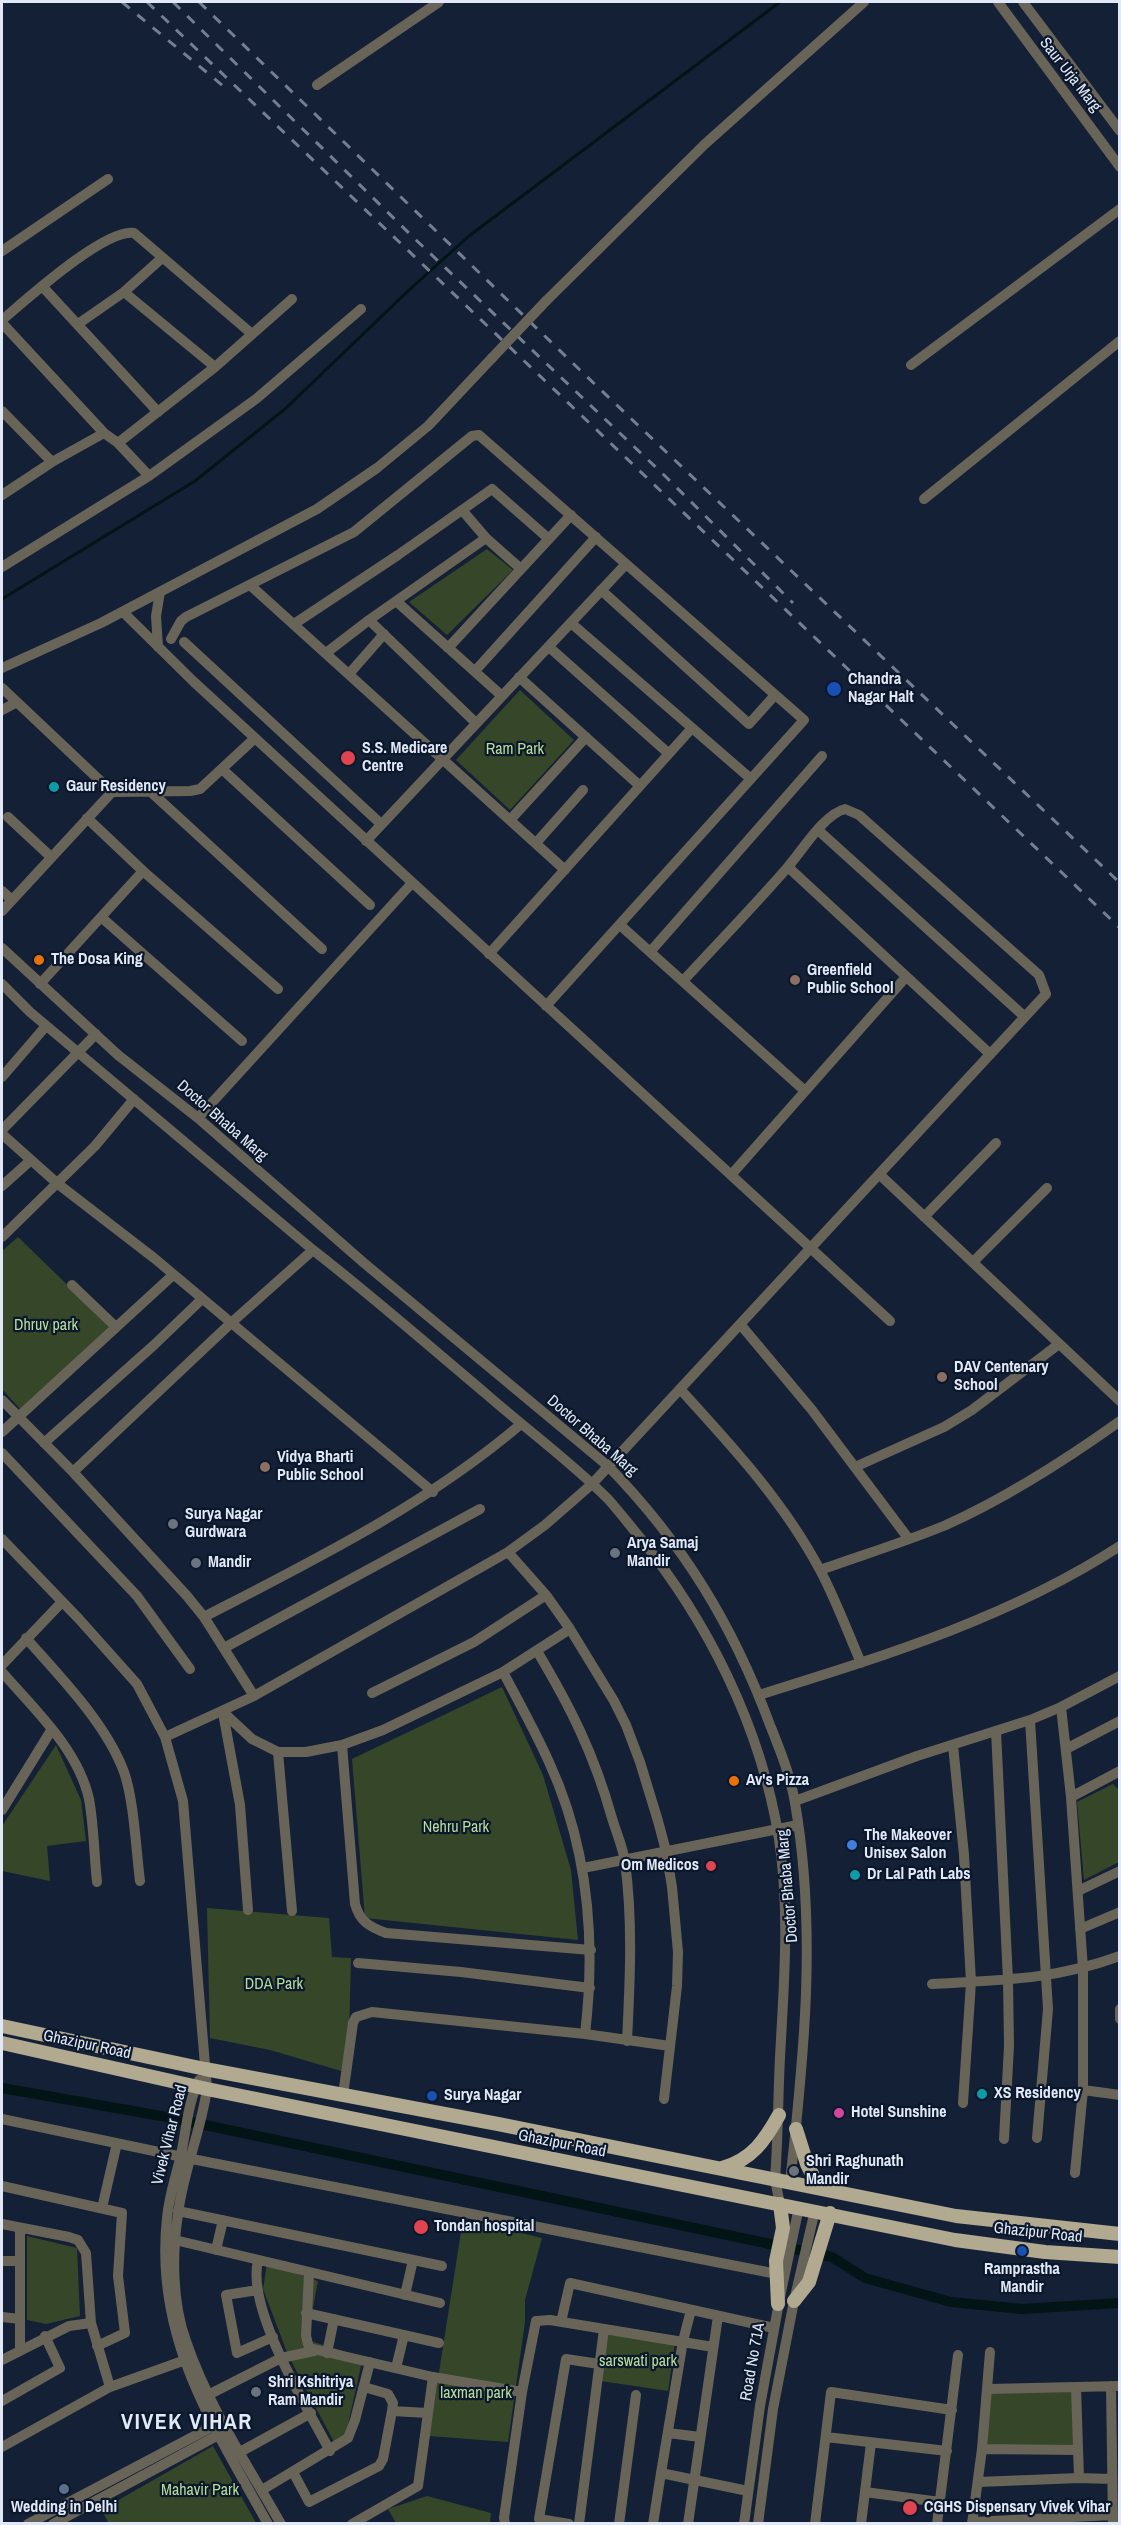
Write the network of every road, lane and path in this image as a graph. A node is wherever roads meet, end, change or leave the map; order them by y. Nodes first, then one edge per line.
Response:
1 (439, 2) edge
2 (864, 2) edge
3 (998, 2) edge
4 (1023, 2) edge
5 (317, 85) dead end
6 (1119, 131) edge
7 (1119, 167) edge
8 (108, 179) dead end
9 (1119, 208) edge
10 (3, 248) edge
11 (162, 258) junction
12 (42, 286) junction
13 (124, 292) junction
14 (292, 299) dead end
15 (361, 309) dead end
16 (2, 321) edge
17 (78, 324) junction
18 (252, 334) junction
19 (1119, 341) edge
20 (911, 365) dead end
21 (215, 367) junction
22 (2, 411) edge
23 (158, 412) junction
24 (6, 423) edge
25 (104, 433) junction
26 (118, 443) junction
27 (52, 462) junction
28 (149, 476) junction
29 (2, 495) edge
30 (924, 499) dead end
31 (462, 510) junction
32 (571, 515) junction
33 (596, 537) junction
34 (486, 538) junction
35 (549, 539) junction
36 (626, 564) junction
37 (2, 567) edge
38 (521, 569) junction
39 (250, 585) junction
40 (601, 590) junction
41 (160, 592) junction
42 (396, 601) junction
43 (123, 612) junction
44 (369, 620) junction
45 (571, 623) junction
46 (294, 624) junction
47 (384, 634) junction
48 (171, 639) dead end
49 (184, 642) dead end
50 (549, 646) junction
51 (158, 647) junction
52 (448, 648) junction
53 (326, 653) junction
54 (2, 669) edge
55 (475, 671) junction
56 (349, 674) junction
57 (519, 677) junction
58 (2, 688) edge
59 (775, 695) junction
60 (502, 696) junction
61 (17, 702) junction
62 (2, 710) edge
63 (476, 723) junction
64 (692, 728) junction
65 (255, 738) junction
66 (586, 738) junction
67 (668, 753) junction
68 (822, 756) dead end
69 (443, 759) junction
70 (222, 769) junction
71 (751, 779) junction
72 (640, 786) junction
73 (583, 790) dead end
74 (112, 792) junction
75 (151, 792) junction
76 (8, 817) dead end
77 (87, 818) junction
78 (510, 820) junction
79 (381, 824) junction
80 (818, 830) junction
81 (366, 841) junction
82 (536, 843) junction
83 (51, 858) junction
84 (788, 867) junction
85 (565, 870) junction
86 (143, 871) junction
87 (412, 883) junction
88 (2, 891) edge
89 (12, 900) junction
90 (370, 905) dead end
91 (2, 911) edge
92 (101, 917) junction
93 (620, 924) junction
94 (2, 948) edge
95 (322, 949) dead end
96 (650, 952) junction
97 (489, 954) junction
98 (906, 977) junction
99 (683, 981) junction
100 (40, 984) junction
101 (2, 987) edge
102 (278, 988) dead end
103 (546, 1006) junction
104 (1025, 1017) junction
105 (46, 1026) junction
106 (96, 1034) junction
107 (242, 1041) dead end
108 (78, 1052) junction
109 (990, 1054) junction
110 (2, 1077) edge
111 (805, 1091) junction
112 (134, 1098) junction
113 (198, 1118) junction
114 (2, 1132) edge
115 (996, 1143) dead end
116 (31, 1160) junction
117 (879, 1174) junction
118 (731, 1175) junction
119 (58, 1184) junction
120 (2, 1186) edge
121 (1047, 1188) dead end
122 (924, 1217) junction
123 (2, 1237) edge
124 (811, 1248) junction
125 (313, 1250) junction
126 (973, 1262) junction
127 (173, 1275) junction
128 (72, 1285) dead end
129 (201, 1299) junction
130 (890, 1322) dead end
131 (231, 1323) junction
132 (740, 1324) junction
133 (116, 1327) junction
134 (1059, 1344) junction
135 (680, 1389) junction
136 (2, 1400) edge
137 (1119, 1401) edge
138 (19, 1416) junction
139 (1119, 1421) edge
140 (521, 1424) junction
141 (2, 1432) edge
142 (44, 1443) junction
143 (2, 1454) edge
144 (608, 1466) junction
145 (855, 1467) junction
146 (73, 1472) junction
147 (592, 1484) junction
148 (433, 1492) junction
149 (480, 1509) dead end
150 (908, 1538) junction
151 (2, 1539) edge
152 (1119, 1546) edge
153 (508, 1552) junction
154 (820, 1570) junction
155 (546, 1595) junction
156 (62, 1602) junction
157 (204, 1617) junction
158 (570, 1629) junction
159 (26, 1638) junction
160 (224, 1648) junction
161 (537, 1651) junction
162 (861, 1663) junction
163 (2, 1665) edge
164 (190, 1669) dead end
165 (2, 1672) edge
166 (503, 1672) junction
167 (1119, 1676) edge
168 (372, 1693) dead end
169 (759, 1695) junction
170 (254, 1696) junction
171 (1061, 1707) junction
172 (223, 1712) junction
173 (1030, 1720) junction
174 (1119, 1721) edge
175 (52, 1729) junction
176 (996, 1731) junction
177 (165, 1737) junction
178 (953, 1744) junction
179 (342, 1745) junction
180 (1066, 1749) junction
181 (278, 1752) junction
182 (1117, 1776) edge
183 (1071, 1797) junction
184 (795, 1801) junction
185 (2, 1810) edge
186 (798, 1825) junction
187 (777, 1830) junction
188 (666, 1851) junction
189 (625, 1860) junction
190 (583, 1868) junction
191 (1119, 1871) edge
192 (140, 1881) dead end
193 (97, 1882) dead end
194 (1078, 1891) junction
195 (248, 1910) dead end
196 (292, 1911) dead end
197 (1119, 1912) edge
198 (1080, 1929) junction
199 (591, 1950) junction
200 (1119, 1956) edge
201 (358, 1963) dead end
202 (1083, 1969) junction
203 (1045, 1976) junction
204 (1008, 1980) junction
205 (971, 1982) junction
206 (932, 1984) dead end
207 (590, 1988) junction
208 (1119, 2009) edge
209 (1119, 2019) edge
210 (2, 2026) edge
211 (585, 2034) junction
212 (627, 2041) junction
213 (2, 2043) edge
214 (670, 2046) junction
215 (205, 2069) junction
216 (202, 2088) junction
217 (1083, 2090) junction
218 (343, 2095) junction
219 (1119, 2095) edge
220 (664, 2099) dead end
221 (963, 2103) dead end
222 (779, 2115) junction
223 (2, 2119) edge
224 (797, 2122) junction
225 (1037, 2138) dead end
226 (1004, 2139) dead end
227 (117, 2144) junction
228 (186, 2158) junction
229 (720, 2169) junction
230 (1075, 2173) dead end
231 (775, 2180) junction
232 (790, 2183) junction
233 (2, 2186) edge
234 (819, 2188) junction
235 (845, 2193) junction
236 (780, 2204) junction
237 (799, 2207) junction
238 (102, 2208) junction
239 (815, 2210) junction
240 (178, 2211) junction
241 (835, 2214) junction
242 (223, 2220) junction
243 (2, 2224) edge
244 (20, 2229) junction
245 (789, 2229) junction
246 (816, 2234) junction
247 (1119, 2234) edge
248 (175, 2240) junction
249 (216, 2250) junction
250 (1119, 2257) edge
251 (258, 2260) junction
252 (413, 2260) junction
253 (2, 2261) edge
254 (20, 2261) junction
255 (780, 2265) junction
256 (442, 2266) dead end
257 (309, 2272) junction
258 (258, 2290) junction
259 (405, 2295) junction
260 (794, 2301) joint
261 (440, 2303) dead end
262 (778, 2304) joint
263 (691, 2310) junction
264 (306, 2313) junction
265 (718, 2316) junction
266 (2, 2317) edge
267 (20, 2319) junction
268 (334, 2319) junction
269 (561, 2322) junction
270 (91, 2323) junction
271 (774, 2328) junction
272 (604, 2329) junction
273 (404, 2335) junction
274 (45, 2337) junction
275 (273, 2337) junction
276 (683, 2341) junction
277 (439, 2343) dead end
278 (97, 2346) junction
279 (713, 2347) junction
280 (20, 2350) junction
281 (314, 2351) junction
282 (990, 2352) dead end
283 (327, 2353) junction
284 (958, 2355) dead end
285 (281, 2358) junction
286 (189, 2359) junction
287 (2, 2360) edge
288 (370, 2362) junction
289 (599, 2364) junction
290 (396, 2368) junction
291 (433, 2377) junction
292 (1115, 2386) edge
293 (110, 2387) junction
294 (364, 2387) junction
295 (1077, 2387) junction
296 (989, 2389) junction
297 (522, 2392) junction
298 (208, 2395) junction
299 (636, 2395) dead end
300 (2, 2401) edge
301 (952, 2410) junction
302 (392, 2411) junction
303 (310, 2413) junction
304 (428, 2413) junction
305 (221, 2428) junction
306 (668, 2433) junction
307 (700, 2437) junction
308 (826, 2437) junction
309 (872, 2443) junction
310 (2, 2447) edge
311 (982, 2449) junction
312 (1078, 2450) junction
313 (330, 2451) junction
314 (947, 2451) junction
315 (240, 2452) junction
316 (293, 2472) junction
317 (661, 2473) junction
318 (1079, 2478) junction
319 (693, 2479) junction
320 (1112, 2479) junction
321 (978, 2482) junction
322 (262, 2490) junction
323 (748, 2491) junction
324 (865, 2492) junction
325 (940, 2502) junction
326 (373, 2512) junction
327 (1113, 2519) edge
328 (28, 2523) edge
329 (53, 2523) edge
330 (268, 2523) edge
331 (281, 2523) edge
332 (352, 2523) edge
333 (379, 2523) edge
334 (505, 2523) edge
335 (569, 2523) edge
336 (579, 2523) edge
337 (619, 2523) edge
338 (653, 2523) edge
339 (688, 2523) edge
340 (744, 2523) edge
341 (758, 2523) edge
342 (815, 2523) edge
343 (861, 2523) edge
344 (937, 2523) edge
345 (972, 2523) edge

1 - 5 street
2 - 41 street, bridge
3 - 7 street, Saur Urja Marg
4 - 6 street, Saur Urja Marg
8 - 10 street
9 - 20 street
11 - 12 street
11 - 13 street
11 - 18 street
12 - 16 street
12 - 17 street
13 - 17 street
13 - 21 street
14 - 18 street
15 - 28 street
16 - 25 street
17 - 23 street
18 - 21 street
19 - 30 street
21 - 23 street
22 - 24 street
23 - 26 street
24 - 27 street
25 - 26 street
25 - 27 street
26 - 28 street
27 - 29 street
28 - 37 street
31 - 34 street
31 - 35 street
31 - 46 street
32 - 33 street
32 - 35 street
32 - 39 street
33 - 36 street
33 - 55 street
34 - 38 street
34 - 42 street
35 - 38 street
36 - 40 street
36 - 59 street
38 - 52 street
39 - 46 street
39 - 48 street
40 - 45 street
40 - 59 street
41 - 43 street
41 - 51 street
42 - 44 street
42 - 52 street
43 - 51 street
43 - 54 street
44 - 47 street
44 - 53 street
45 - 50 street
45 - 64 street
46 - 53 street
47 - 56 street
47 - 63 street
49 - 79 street
50 - 57 street
50 - 67 street
51 - 65 street
52 - 55 street
53 - 56 street
55 - 60 street
56 - 69 street
57 - 60 street
57 - 66 street
58 - 61 street
59 - 71 street
60 - 63 street
61 - 62 street
61 - 74 street
63 - 69 street
64 - 67 street
64 - 71 street
65 - 70 street
65 - 81 street
66 - 72 street
66 - 78 street
67 - 72 street
68 - 96 street
69 - 78 street
69 - 79 street
70 - 75 street
70 - 90 street
71 - 93 street
72 - 85 street
73 - 82 street
74 - 75 street
74 - 77 street
75 - 95 street
76 - 83 street
77 - 83 street
77 - 86 street
78 - 82 street
79 - 81 street
80 - 84 street
80 - 104 street
80 - 104 street
81 - 87 street
82 - 85 street
83 - 89 street
84 - 98 street
84 - 99 street
85 - 97 street
86 - 92 street
86 - 102 street
87 - 97 street
87 - 113 street
88 - 89 street
89 - 91 street
92 - 100 street
92 - 107 street
93 - 96 street
93 - 103 street
94 - 100 street, Doctor Bhaba Marg
96 - 99 street
97 - 103 street
98 - 109 street
98 - 111 street
99 - 111 street
100 - 106 street, Doctor Bhaba Marg
101 - 105 street, Doctor Bhaba Marg
103 - 118 street
104 - 109 street
105 - 108 street, Doctor Bhaba Marg
105 - 110 street
106 - 108 street
106 - 113 street, Doctor Bhaba Marg
108 - 112 street, Doctor Bhaba Marg
108 - 114 street
109 - 117 street
111 - 118 street
112 - 119 street
112 - 125 street, Doctor Bhaba Marg
113 - 144 street, Doctor Bhaba Marg
114 - 116 street
115 - 122 street
116 - 119 street
116 - 120 street
117 - 122 street
117 - 124 street
118 - 124 street
119 - 123 street
119 - 127 street
121 - 126 street
122 - 126 street
124 - 130 street
124 - 132 street
125 - 131 street
125 - 140 street, Doctor Bhaba Marg
126 - 134 street
127 - 129 street
127 - 133 street
128 - 133 street
129 - 131 street
129 - 142 street
131 - 146 street
131 - 148 street
132 - 135 street
132 - 145 street
133 - 138 street
134 - 137 street
134 - 145 street
135 - 144 street
135 - 154 street
136 - 138 street
138 - 141 street
138 - 142 street
139 - 150 street
140 - 147 street, Doctor Bhaba Marg
140 - 148 street
142 - 146 street
143 - 164 street
144 - 147 street
144 - 169 street, Doctor Bhaba Marg
145 - 150 street
146 - 157 street
147 - 153 street
147 - 187 street, Doctor Bhaba Marg
148 - 157 street
149 - 160 street
150 - 154 street
151 - 156 street, Vivek Vihar Road
152 - 162 street
153 - 155 street
153 - 170 street
154 - 162 street
155 - 158 street
155 - 168 street
156 - 159 street
156 - 177 street, Vivek Vihar Road
157 - 160 street
158 - 161 street
158 - 188 street
159 - 163 street
159 - 192 street
160 - 170 street
161 - 166 street
161 - 189 street
162 - 169 street
165 - 175 street
166 - 179 street
166 - 190 street
167 - 171 street
169 - 184 street, Doctor Bhaba Marg
170 - 172 street
171 - 173 street
171 - 180 street
172 - 177 street
172 - 181 street
172 - 195 street
173 - 176 street
173 - 203 street
174 - 180 street
175 - 185 street
175 - 193 street
176 - 178 street
176 - 204 street
177 - 215 street, Vivek Vihar Road
178 - 184 street
178 - 205 street
179 - 181 street
179 - 199 street
180 - 183 street
181 - 196 street
182 - 183 street
183 - 194 street
184 - 186 street, Doctor Bhaba Marg
186 - 187 street
186 - 224 street, Doctor Bhaba Marg
187 - 188 street
187 - 222 street, Doctor Bhaba Marg
188 - 189 street
188 - 214 street
189 - 190 street
189 - 212 street
190 - 199 street
191 - 194 street
194 - 198 street
197 - 198 street
198 - 202 street
199 - 207 street
200 - 202 street
201 - 207 street
202 - 203 street
202 - 217 street
203 - 204 street
203 - 225 street
204 - 205 street
204 - 226 street
205 - 206 street
205 - 221 street
207 - 211 street
208 - 209 street
210 - 215 main road, Ghazipur Road
211 - 212 street
211 - 218 street
212 - 214 street
213 - 216 main road, Ghazipur Road
214 - 220 street
215 - 216 street, Vivek Vihar Road
215 - 218 main road, Ghazipur Road
216 - 228 street, Vivek Vihar Road
216 - 228 street, Vivek Vihar Road
216 - 236 main road, Ghazipur Road
217 - 219 street
217 - 230 street
218 - 229 main road, Ghazipur Road
222 - 224 street
222 - 229 main road
222 - 231 street, Doctor Bhaba Marg
223 - 227 street
224 - 232 street, Doctor Bhaba Marg
224 - 234 main road
227 - 228 street
227 - 238 street
228 - 240 street, Vivek Vihar Road
228 - 255 street
228 - 286 street, Vivek Vihar Road
229 - 231 main road, Ghazipur Road
231 - 232 main road, Ghazipur Road
231 - 236 street, Doctor Bhaba Marg
232 - 234 main road, Ghazipur Road
233 - 238 street
234 - 235 main road, Ghazipur Road
235 - 241 main road
235 - 247 main road, Ghazipur Road
236 - 237 main road, Ghazipur Road
236 - 245 main road
237 - 239 main road, Ghazipur Road
237 - 245 street
238 - 278 street
239 - 241 main road, Ghazipur Road
239 - 246 street
240 - 242 street
240 - 248 street, Vivek Vihar Road
241 - 246 main road
241 - 250 main road, Ghazipur Road
242 - 249 street
242 - 252 street
243 - 244 street
244 - 254 street
244 - 270 street
245 - 255 main road
246 - 260 main road
248 - 249 street
248 - 286 street, Vivek Vihar Road
249 - 251 street
251 - 257 street
251 - 258 street
252 - 256 street
252 - 259 street
253 - 254 street
254 - 267 street
255 - 262 main road
257 - 259 street
257 - 264 street
258 - 275 street
258 - 275 street
259 - 261 street
260 - 341 street, Road No 71A
262 - 271 street, Road No 71A
263 - 265 street
263 - 269 street
263 - 276 street
264 - 268 street
264 - 281 street
265 - 271 street
265 - 279 street
266 - 267 street
267 - 280 street
268 - 273 street
268 - 283 street
269 - 272 street
269 - 297 street
270 - 274 street
270 - 278 street
271 - 323 street, Road No 71A
272 - 276 street
272 - 289 street
273 - 277 street
273 - 290 street
274 - 280 street
274 - 300 street
275 - 285 street
276 - 279 street
276 - 306 street
278 - 293 street
279 - 307 street
280 - 287 street
281 - 283 street
281 - 285 street
282 - 296 street
283 - 288 street
284 - 301 street
285 - 298 street
285 - 303 street
286 - 293 street
286 - 298 street, Vivek Vihar Road
286 - 305 street, Vivek Vihar Road
288 - 290 street
288 - 294 street
289 - 335 street
289 - 336 street
290 - 291 street
291 - 297 street
291 - 304 street
292 - 295 street
292 - 320 street
293 - 310 street
294 - 302 street
294 - 313 street
295 - 296 street
295 - 312 street
296 - 311 street
297 - 334 street
298 - 305 street, Vivek Vihar Road
299 - 337 street
301 - 308 street
301 - 314 street
302 - 304 street
302 - 316 street
303 - 313 street
303 - 315 street
304 - 326 street
305 - 315 street, Vivek Vihar Road
305 - 328 street
305 - 329 street
305 - 330 street, Vivek Vihar Road
306 - 307 street
306 - 317 street
307 - 319 street
308 - 309 street
308 - 342 street
309 - 314 street
309 - 324 street
311 - 312 street
311 - 321 street
312 - 318 street
313 - 316 street
314 - 325 street
315 - 322 street, Vivek Vihar Road
316 - 322 street
317 - 319 street
317 - 338 street
318 - 320 street
318 - 321 street
319 - 323 street
319 - 339 street
320 - 327 street
321 - 345 street
322 - 331 street, Vivek Vihar Road
323 - 340 street, Road No 71A
324 - 325 street
324 - 343 street
325 - 344 street
326 - 332 street
326 - 333 street
327 - 345 street

